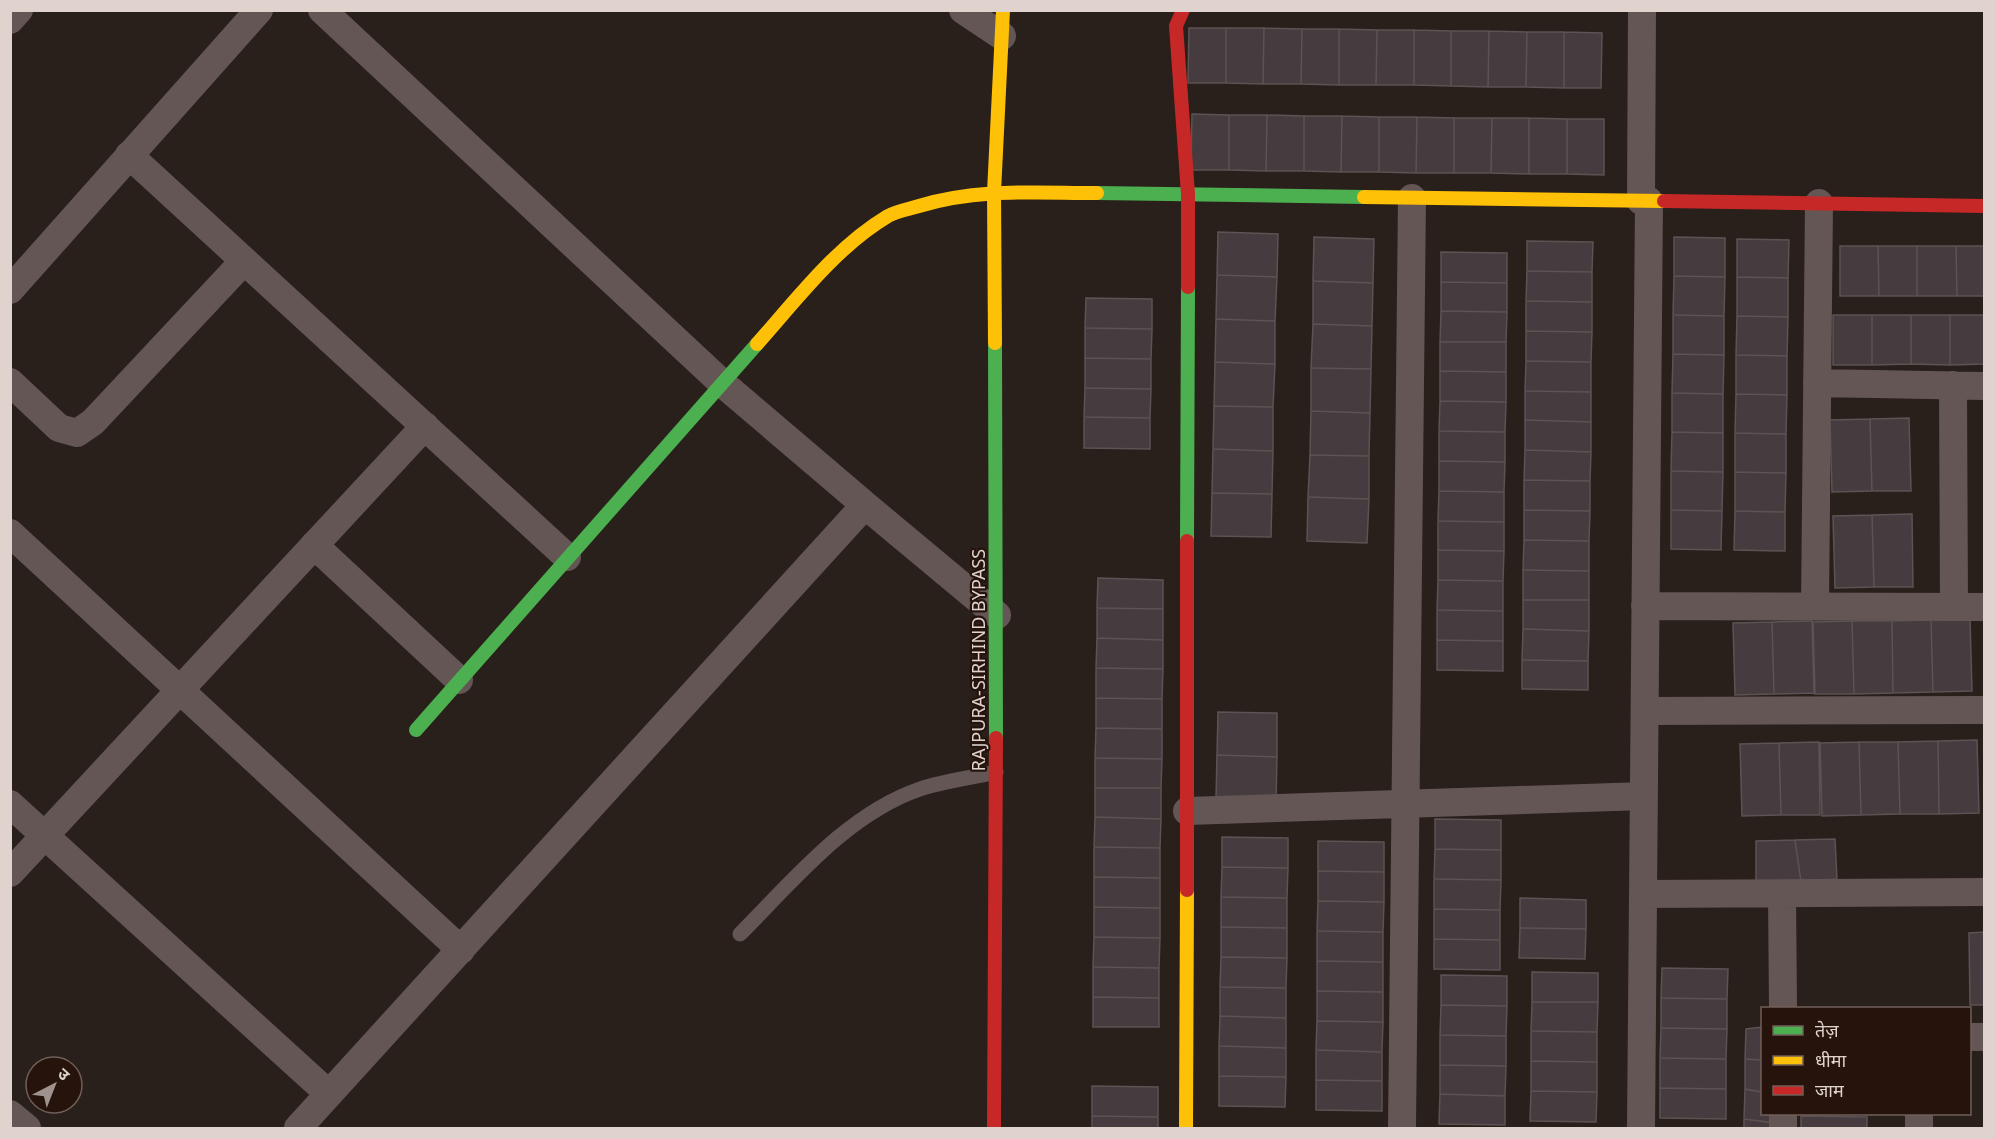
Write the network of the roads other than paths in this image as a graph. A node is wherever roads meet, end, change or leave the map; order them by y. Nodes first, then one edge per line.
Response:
1 (19, 10) edge
2 (259, 10) edge
3 (322, 10) edge
4 (963, 10) edge
5 (1183, 10) edge
6 (1642, 10) edge
7 (10, 20) edge
8 (1003, 23) edge
9 (129, 155) junction
10 (994, 192) junction
11 (1188, 194) junction
12 (1412, 198) junction
13 (1645, 201) junction
14 (1819, 203) junction
15 (1984, 206) edge
16 (244, 261) junction
17 (10, 290) edge
18 (10, 382) edge
19 (1817, 383) junction
20 (723, 384) junction
21 (1953, 386) junction
22 (1984, 386) edge
23 (425, 426) junction
24 (864, 505) junction
25 (10, 533) edge
26 (314, 545) junction
27 (567, 557) junction
28 (1645, 606) junction
29 (1815, 606) junction
30 (1954, 607) junction
31 (1984, 607) edge
32 (997, 615) junction
33 (459, 680) junction
34 (180, 689) junction
35 (1984, 710) edge
36 (1645, 711) junction
37 (416, 730) dead end
38 (996, 772) junction
39 (1644, 796) junction
40 (1405, 803) junction
41 (10, 804) edge
42 (1187, 811) junction
43 (45, 836) junction
44 (10, 873) edge
45 (1984, 892) edge
46 (1643, 894) junction
47 (1782, 894) junction
48 (740, 934) dead end
49 (461, 950) junction
50 (1783, 1007) edge
51 (329, 1094) junction
52 (10, 1114) edge
53 (27, 1128) edge
54 (297, 1128) edge
55 (994, 1128) edge
56 (1186, 1128) edge
57 (1402, 1128) edge
58 (1641, 1128) edge

1 - 7 street
2 - 9 street
3 - 20 street
4 - 8 street
5 - 11 street
6 - 13 street
8 - 10 street, RAJPURA-SIRHIND BYPASS
9 - 16 street
9 - 17 street
10 - 11 street
10 - 20 street
10 - 32 street, RAJPURA-SIRHIND BYPASS
11 - 12 street
11 - 42 street
12 - 13 street
12 - 40 street
13 - 14 street
13 - 28 street
14 - 15 street
14 - 19 street
16 - 18 street
16 - 23 street
19 - 21 street
19 - 29 street
20 - 24 street
20 - 27 street
21 - 22 street
21 - 30 street
23 - 26 street
23 - 27 street
24 - 32 street
24 - 49 street
25 - 34 street
26 - 33 street
26 - 34 street
27 - 33 street
28 - 29 street
28 - 36 street
29 - 30 street
30 - 31 street
32 - 38 street, RAJPURA-SIRHIND BYPASS
33 - 37 street
34 - 43 street
34 - 49 street
35 - 36 street
36 - 39 street
38 - 48 lane
38 - 55 street, RAJPURA-SIRHIND BYPASS
39 - 40 street
39 - 46 street
40 - 42 street
40 - 57 street
41 - 43 street
42 - 56 street
43 - 44 street
43 - 51 street
45 - 47 street
46 - 47 street
46 - 58 street
47 - 50 street
49 - 51 street
51 - 54 street
52 - 53 street

